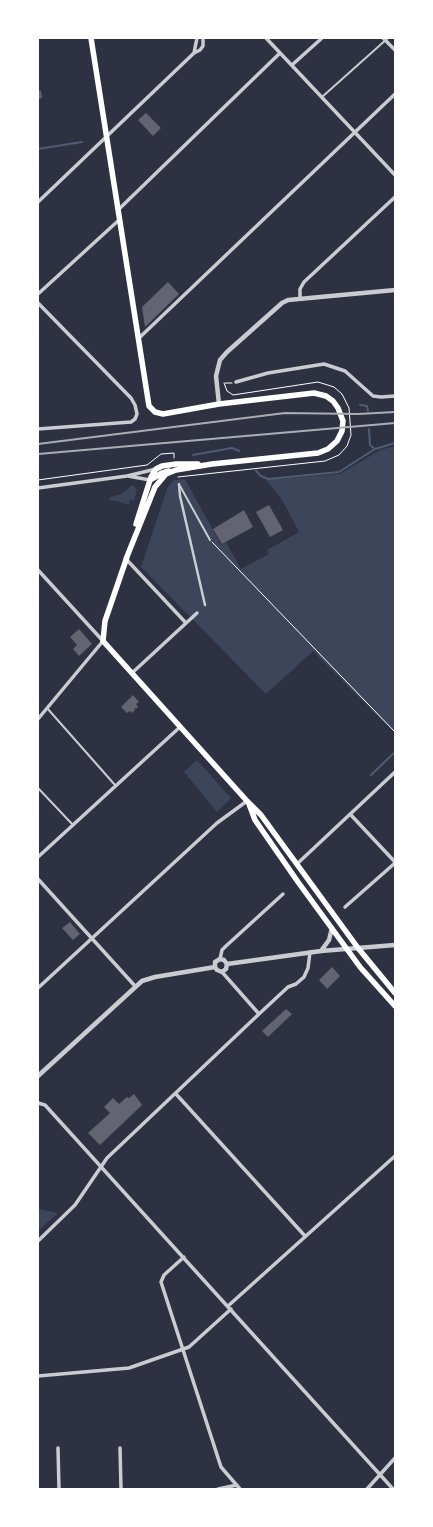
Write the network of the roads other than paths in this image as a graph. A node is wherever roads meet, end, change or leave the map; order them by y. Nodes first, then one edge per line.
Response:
1 (92, 38) edge
2 (198, 38) edge
3 (203, 38) edge
4 (266, 38) edge
5 (322, 38) edge
6 (386, 39) edge
7 (395, 50) edge
8 (194, 53) junction
9 (280, 53) junction
10 (292, 65) junction
11 (395, 94) edge
12 (322, 97) junction
13 (355, 132) junction
14 (107, 136) junction
15 (395, 175) edge
16 (395, 197) edge
17 (38, 202) edge
18 (118, 210) junction
19 (119, 220) junction
20 (395, 290) edge
21 (38, 294) edge
22 (300, 299) junction
23 (38, 303) edge
24 (138, 339) junction
25 (236, 382) road end
26 (395, 396) edge
27 (219, 404) junction
28 (38, 429) edge
29 (176, 466) junction
30 (156, 469) junction
31 (127, 476) junction
32 (150, 480) junction
33 (180, 485) joint
34 (38, 488) edge
35 (210, 540) road end
36 (126, 559) junction
37 (38, 570) edge
38 (205, 605) dead end
39 (197, 613) dead end
40 (186, 623) junction
41 (103, 641) junction
42 (132, 673) junction
43 (47, 708) junction
44 (38, 719) edge
45 (180, 727) junction
46 (395, 772) edge
47 (115, 785) junction
48 (38, 788) edge
49 (247, 802) junction
50 (350, 814) junction
51 (72, 825) junction
52 (38, 857) edge
53 (395, 862) edge
54 (298, 863) junction
55 (38, 879) edge
56 (283, 894) dead end
57 (345, 907) dead end
58 (332, 928) junction
59 (92, 938) junction
60 (395, 945) edge
61 (346, 948) junction
62 (358, 948) junction
63 (321, 951) junction
64 (310, 952) junction
65 (220, 959) junction
66 (227, 964) junction
67 (215, 967) junction
68 (222, 972) junction
69 (135, 986) junction
70 (38, 988) edge
71 (395, 993) edge
72 (395, 1006) edge
73 (259, 1014) junction
74 (38, 1076) edge
75 (176, 1094) junction
76 (38, 1103) edge
77 (395, 1156) edge
78 (101, 1166) junction
79 (306, 1236) junction
80 (38, 1242) edge
81 (184, 1257) junction
82 (230, 1308) junction
83 (183, 1349) junction
84 (38, 1376) edge
85 (58, 1448) dead end
86 (120, 1448) dead end
87 (395, 1458) edge
88 (381, 1474) junction
89 (237, 1485) junction
90 (59, 1489) edge
91 (121, 1489) edge
92 (218, 1489) edge
93 (240, 1489) edge
94 (367, 1489) edge
95 (393, 1489) edge

1 - 14 main road
2 - 8 street
3 - 8 street
4 - 9 street
5 - 10 street
6 - 7 street
6 - 12 lane
8 - 14 street
9 - 10 street
9 - 18 street
10 - 12 street
11 - 13 street
12 - 13 street
13 - 15 street
13 - 24 street
14 - 17 street
14 - 18 main road
16 - 22 street
18 - 19 main road
19 - 21 street
19 - 24 main road
20 - 22 street
22 - 27 street
23 - 28 street
24 - 27 main road
25 - 26 street
27 - 29 main road
29 - 30 main road
29 - 32 main road
29 - 36 main road
30 - 31 street
30 - 32 main road
31 - 32 street
31 - 34 street
32 - 36 main road
33 - 35 lane
33 - 38 street
36 - 40 street
36 - 41 main road
37 - 41 street
39 - 40 street
40 - 42 street
41 - 42 main road
41 - 43 street
42 - 45 main road
43 - 44 street
43 - 47 lane
45 - 47 street
45 - 49 main road
46 - 50 street
47 - 51 street
48 - 51 lane
49 - 54 main road
49 - 58 main road
49 - 59 street
50 - 53 street
50 - 54 street
51 - 52 street
53 - 57 street
54 - 62 main road
55 - 59 street
56 - 65 street
58 - 61 main road
58 - 63 street
59 - 69 street
59 - 70 street
60 - 62 street
61 - 62 street
61 - 63 street
61 - 72 main road
62 - 71 main road
63 - 64 street
64 - 66 street
64 - 73 street
65 - 66 street
65 - 67 street
66 - 68 street
67 - 68 street
67 - 69 street
68 - 73 street
69 - 74 street
73 - 75 street
75 - 78 street
75 - 79 street
76 - 78 street
77 - 79 street
78 - 80 street
78 - 81 street
79 - 82 street
81 - 82 street
81 - 83 street
82 - 83 street
82 - 88 street
83 - 84 street
83 - 89 street
85 - 90 street
86 - 91 street
87 - 88 street
88 - 94 street
88 - 95 street
89 - 92 street
89 - 93 street

